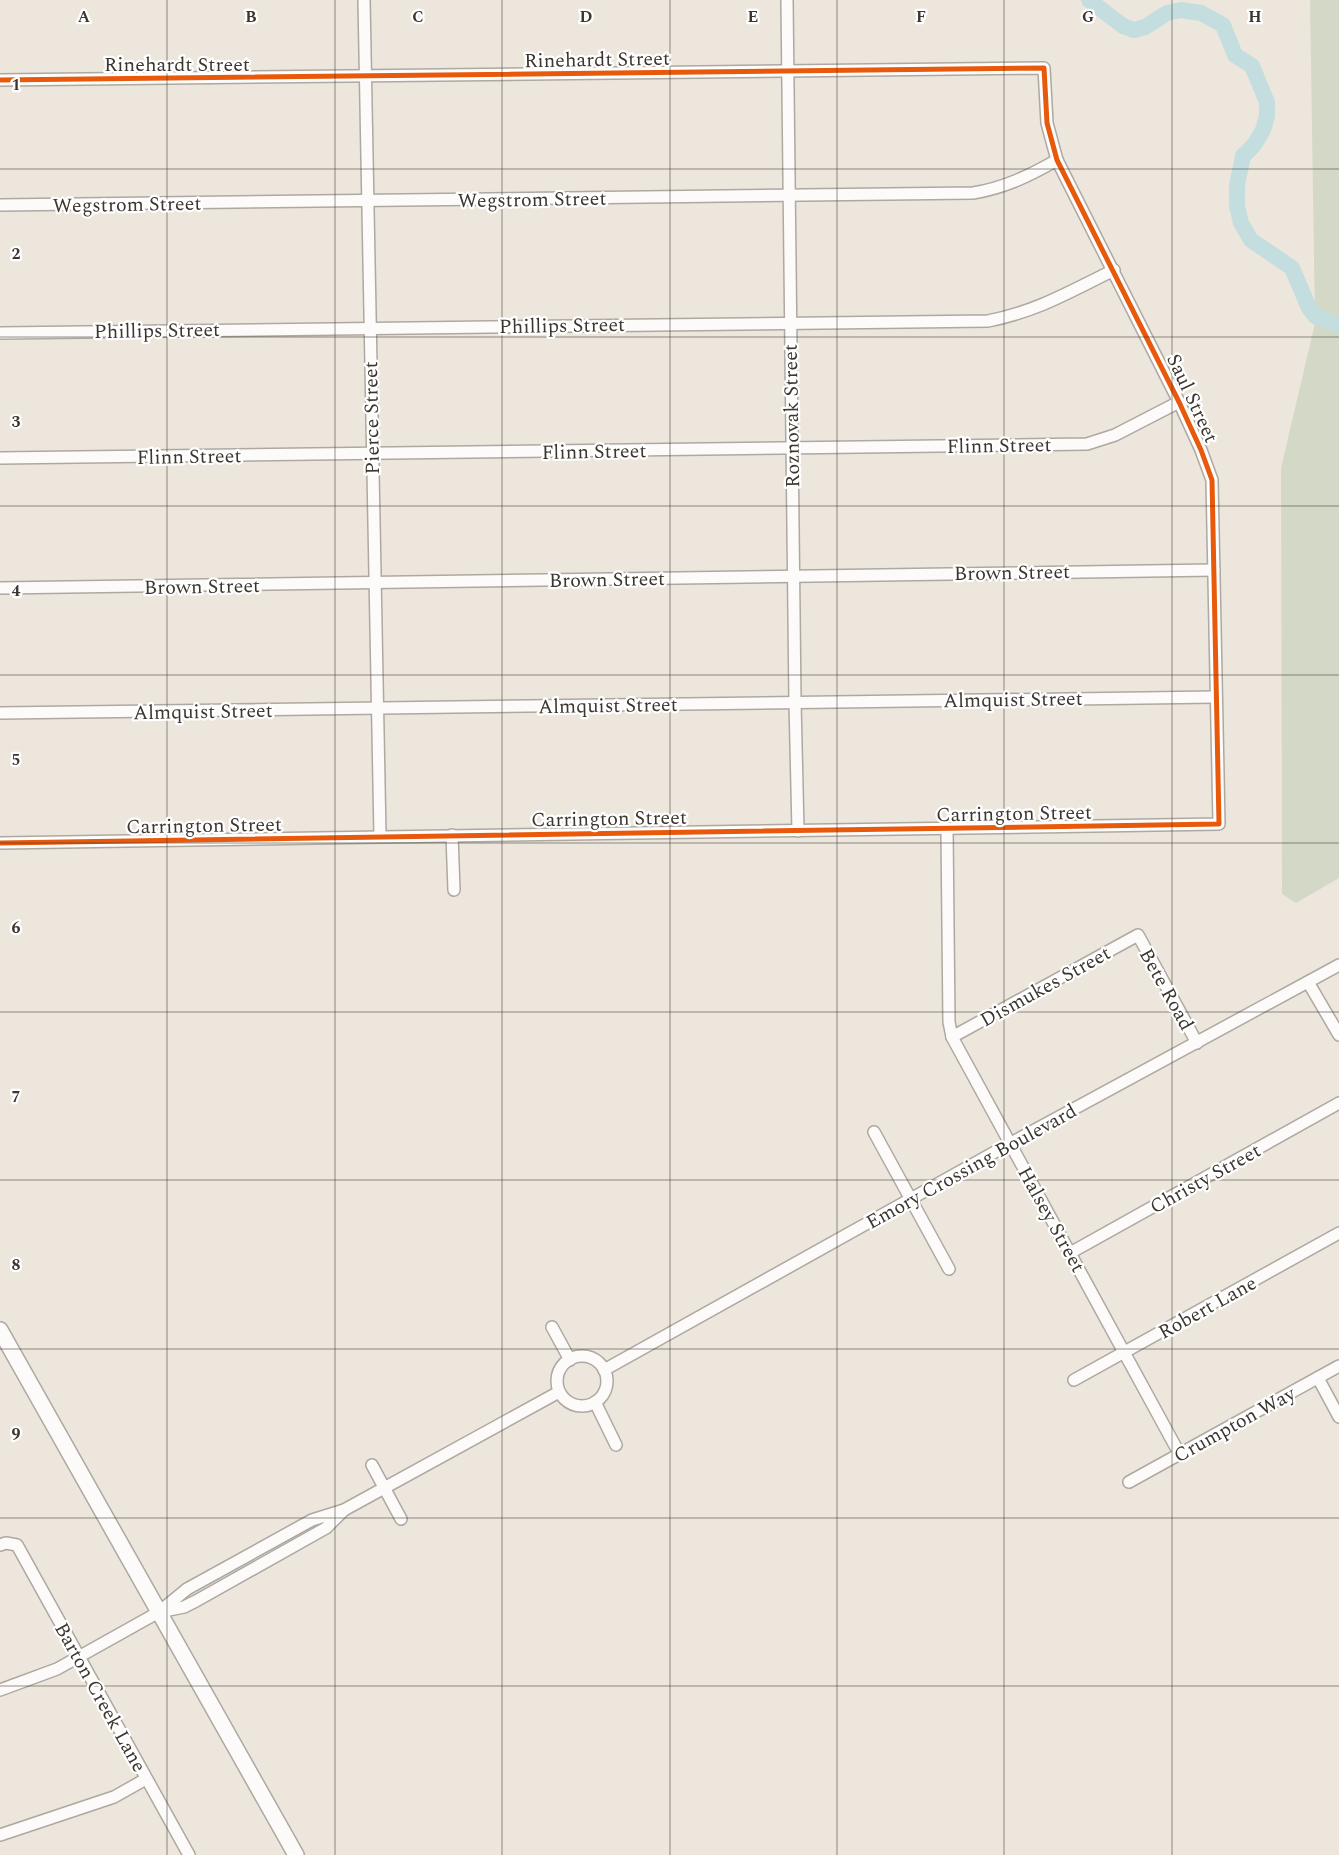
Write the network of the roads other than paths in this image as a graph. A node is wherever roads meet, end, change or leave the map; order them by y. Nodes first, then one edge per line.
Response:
1 (364, 0) edge
2 (787, 0) edge
3 (1044, 68) joint
4 (788, 71) junction
5 (366, 78) junction
6 (0, 80) edge
7 (1056, 160) junction
8 (789, 195) junction
9 (367, 202) junction
10 (0, 206) edge
11 (1114, 270) junction
12 (790, 322) junction
13 (370, 328) junction
14 (0, 333) edge
15 (1179, 402) junction
16 (792, 448) junction
17 (372, 454) junction
18 (0, 458) edge
19 (1214, 570) junction
20 (793, 575) junction
21 (375, 584) junction
22 (0, 588) edge
23 (1216, 697) junction
24 (795, 702) junction
25 (377, 708) junction
26 (0, 713) edge
27 (1219, 824) joint
28 (947, 829) junction
29 (798, 831) junction
30 (452, 835) junction
31 (380, 836) junction
32 (0, 843) edge
33 (454, 890) dead end
34 (1138, 935) joint
35 (1339, 965) edge
36 (1308, 982) junction
37 (1339, 1035) edge
38 (952, 1037) junction
39 (1197, 1043) junction
40 (1339, 1103) edge
41 (874, 1132) dead end
42 (1010, 1144) junction
43 (910, 1199) junction
44 (1339, 1233) edge
45 (1070, 1253) junction
46 (949, 1269) dead end
47 (552, 1327) dead end
48 (0, 1330) edge
49 (1124, 1352) junction
50 (570, 1360) junction
51 (1339, 1366) edge
52 (604, 1370) junction
53 (1318, 1378) junction
54 (1074, 1380) dead end
55 (559, 1392) junction
56 (595, 1402) junction
57 (1339, 1417) edge
58 (616, 1445) dead end
59 (1180, 1453) junction
60 (372, 1465) dead end
61 (1129, 1482) dead end
62 (384, 1488) junction
63 (401, 1520) dead end
64 (6, 1544) edge
65 (159, 1612) junction
66 (79, 1656) junction
67 (0, 1690) edge
68 (146, 1779) junction
69 (0, 1835) edge
70 (189, 1855) edge
71 (296, 1855) edge

1 - 5 street, Pierce Street
2 - 4 street, Roznovak Street
3 - 4 street, Rinehardt Street
3 - 7 street, Saul Street
4 - 5 street, Rinehardt Street
4 - 8 street, Roznovak Street
5 - 6 street, Rinehardt Street
5 - 9 street, Pierce Street
7 - 8 street, Wegstrom Street
7 - 11 street, Saul Street
8 - 9 street, Wegstrom Street
8 - 12 street, Roznovak Street
9 - 10 street, Wegstrom Street
9 - 13 street, Pierce Street
11 - 12 street, Phillips Street
11 - 15 street, Saul Street
12 - 13 street, Phillips Street
12 - 16 street, Roznovak Street
13 - 14 street, Phillips Street
13 - 17 street, Pierce Street
15 - 16 street, Flinn Street
15 - 19 street, Saul Street
16 - 17 street, Flinn Street
16 - 20 street, Roznovak Street
17 - 18 street, Flinn Street
17 - 21 street, Pierce Street
19 - 20 street, Brown Street
19 - 23 street, Saul Street
20 - 21 street, Brown Street
20 - 24 street, Roznovak Street
21 - 22 street, Brown Street
21 - 25 street, Pierce Street
23 - 24 street, Almquist Street
23 - 27 street, Saul Street
24 - 25 street, Almquist Street
24 - 29 street, Roznovak Street
25 - 26 street, Almquist Street
25 - 31 street, Pierce Street
27 - 28 street, Carrington Street
28 - 29 street, Carrington Street
28 - 38 street, Halsey Street
29 - 30 street, Carrington Street
30 - 31 street, Carrington Street
30 - 33 street
31 - 32 street, Carrington Street
34 - 38 street, Dismukes Street
34 - 39 street, Bete Road
35 - 36 street, Emory Crossing Boulevard
36 - 37 street
36 - 39 street, Emory Crossing Boulevard
38 - 42 street, Halsey Street
39 - 42 street, Emory Crossing Boulevard
40 - 45 street, Christy Street
41 - 43 street
42 - 43 street, Emory Crossing Boulevard
42 - 45 street, Halsey Street
43 - 46 street
43 - 52 street, Emory Crossing Boulevard
44 - 49 street, Robert Lane
45 - 49 street, Halsey Street
47 - 50 street
48 - 65 main road
49 - 54 street, Robert Lane
49 - 59 street, Halsey Street
50 - 52 street
50 - 55 street
51 - 53 street, Crumpton Way
52 - 56 street
53 - 57 street
53 - 59 street, Crumpton Way
55 - 56 street
55 - 62 street
56 - 58 street
59 - 61 street, Crumpton Way
60 - 62 street
62 - 63 street
62 - 65 street
64 - 66 street, Barton Creek Lane
65 - 66 street
65 - 71 main road
66 - 67 street
66 - 68 street, Barton Creek Lane
68 - 69 street
68 - 70 street, Barton Creek Lane

